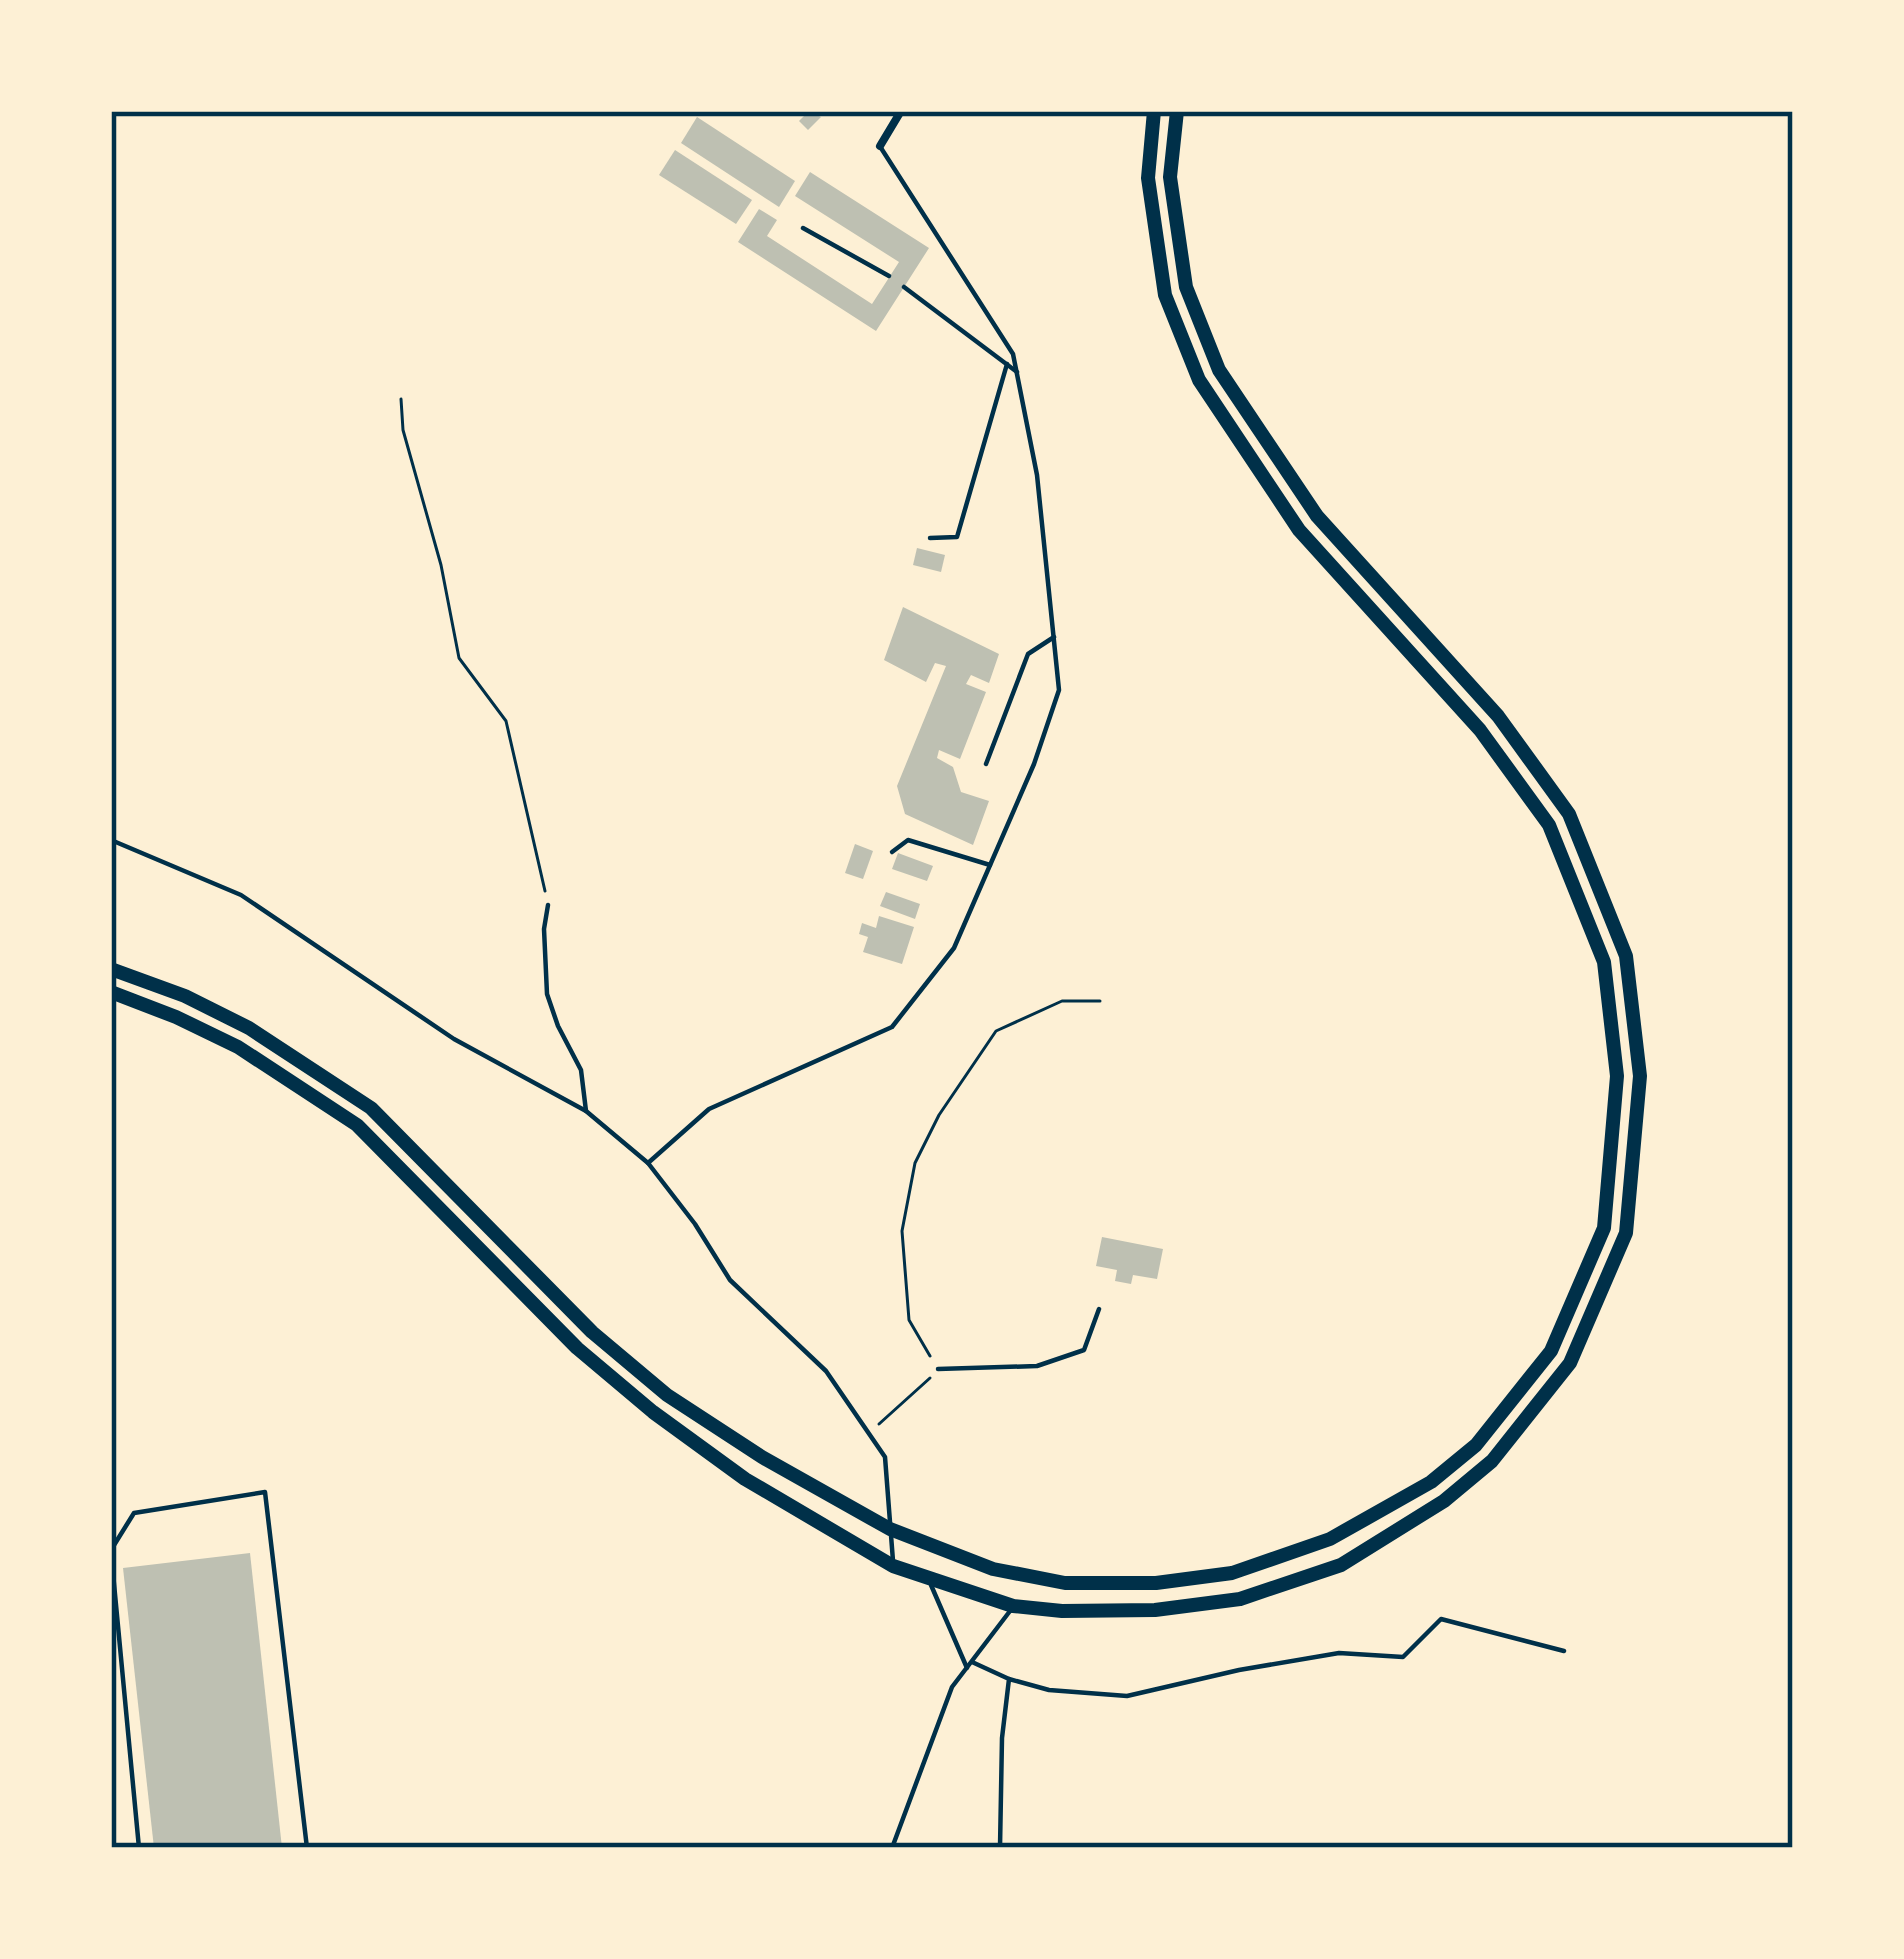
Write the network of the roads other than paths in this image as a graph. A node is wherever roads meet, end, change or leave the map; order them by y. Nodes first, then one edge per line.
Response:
1 (901, 111) edge
2 (1154, 111) edge
3 (1177, 111) edge
4 (880, 146) joint
5 (803, 228) dead end
6 (890, 276) dead end
7 (904, 286) dead end
8 (1007, 364) junction
9 (1017, 372) junction
10 (930, 538) dead end
11 (1054, 637) junction
12 (986, 764) dead end
13 (111, 840) edge
14 (892, 851) dead end
15 (990, 865) junction
16 (548, 904) road end
17 (111, 968) edge
18 (111, 992) edge
19 (586, 1112) junction
20 (648, 1163) junction
21 (1099, 1309) dead end
22 (938, 1369) road end
23 (890, 1529) junction
24 (111, 1551) edge
25 (893, 1566) junction
26 (928, 1578) junction
27 (1013, 1606) junction
28 (1564, 1651) dead end
29 (969, 1665) junction
30 (1009, 1678) junction
31 (139, 1848) edge
32 (307, 1848) edge
33 (892, 1848) edge
34 (1000, 1848) edge

1 - 4 street
2 - 23 main road
3 - 27 main road
4 - 9 lane
5 - 6 lane
7 - 8 lane
8 - 9 lane
8 - 10 lane
9 - 11 lane
11 - 12 lane
11 - 15 lane
13 - 19 lane
14 - 15 lane
15 - 20 lane
16 - 19 lane
17 - 23 main road
18 - 25 main road
19 - 20 lane
20 - 23 lane
21 - 22 lane
23 - 25 lane
24 - 31 lane
24 - 32 lane
25 - 26 main road
26 - 27 main road
26 - 29 lane
27 - 29 lane
28 - 30 lane
29 - 30 lane
29 - 33 lane
30 - 34 lane

